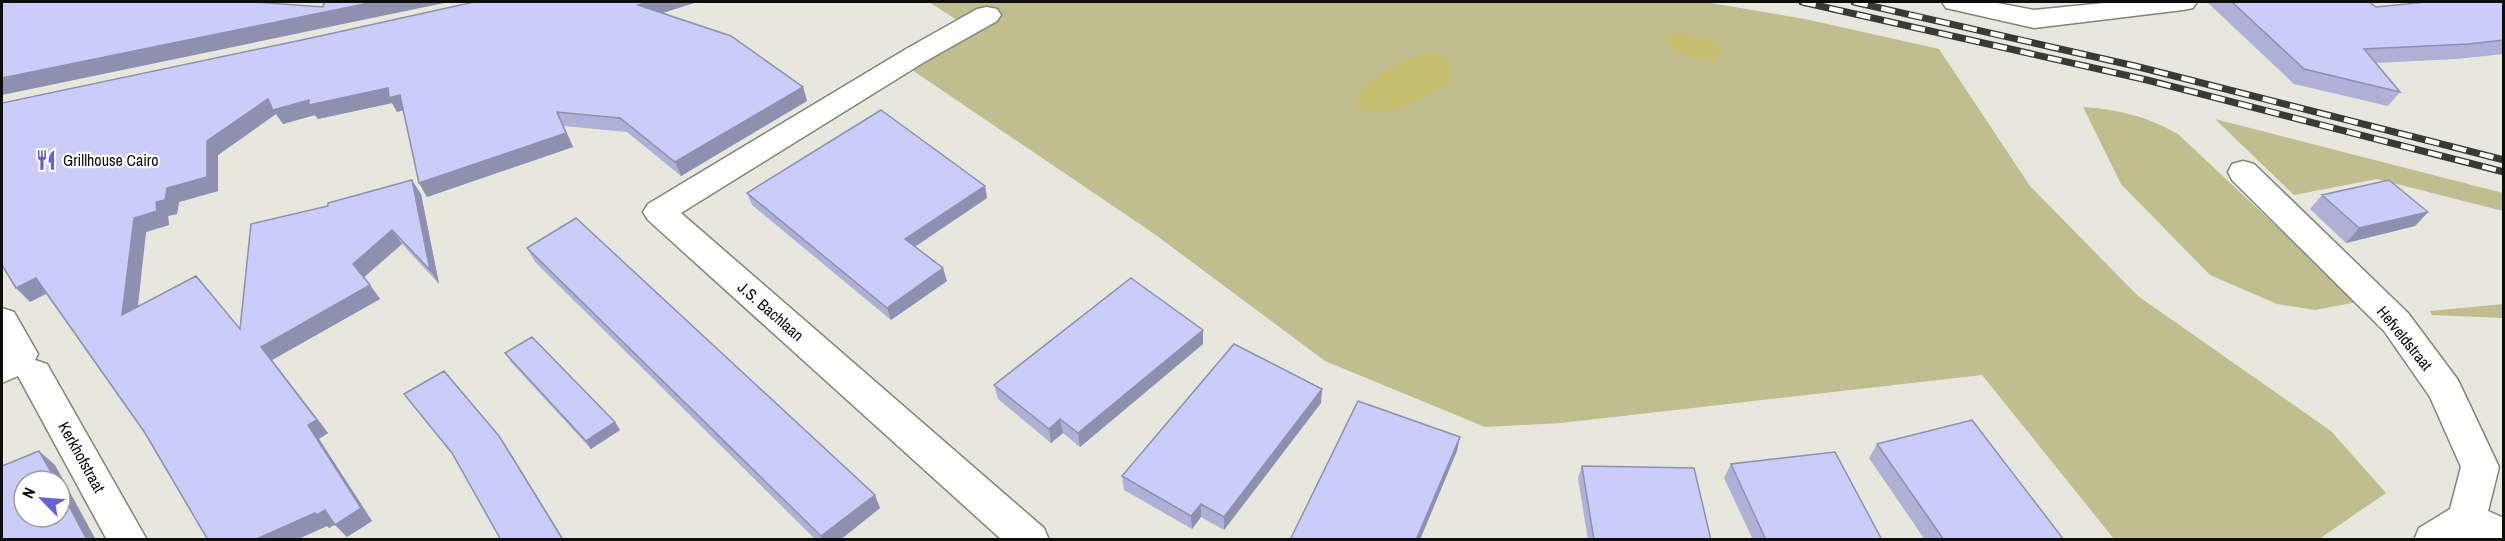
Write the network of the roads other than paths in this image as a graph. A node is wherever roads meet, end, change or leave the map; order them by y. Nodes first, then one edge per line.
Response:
1 (1956, 2) edge
2 (2184, 2) edge
3 (2085, 7) edge
4 (987, 15) dead end
5 (2243, 172) dead end
6 (2, 321) edge
7 (18, 371) edge
8 (2492, 469) edge
9 (2477, 529) edge
10 (2504, 537) edge
11 (128, 540) edge
12 (1030, 540) edge
13 (2433, 540) edge

1 - 3 street
2 - 3 street
4 - 12 street, J.S. Bachlaan
5 - 8 street, Hefveldstraat
6 - 7 street, Kerkhofstraat
7 - 11 street, Kerkhofstraat
8 - 9 street, Hefveldstraat
9 - 10 street
9 - 13 street

